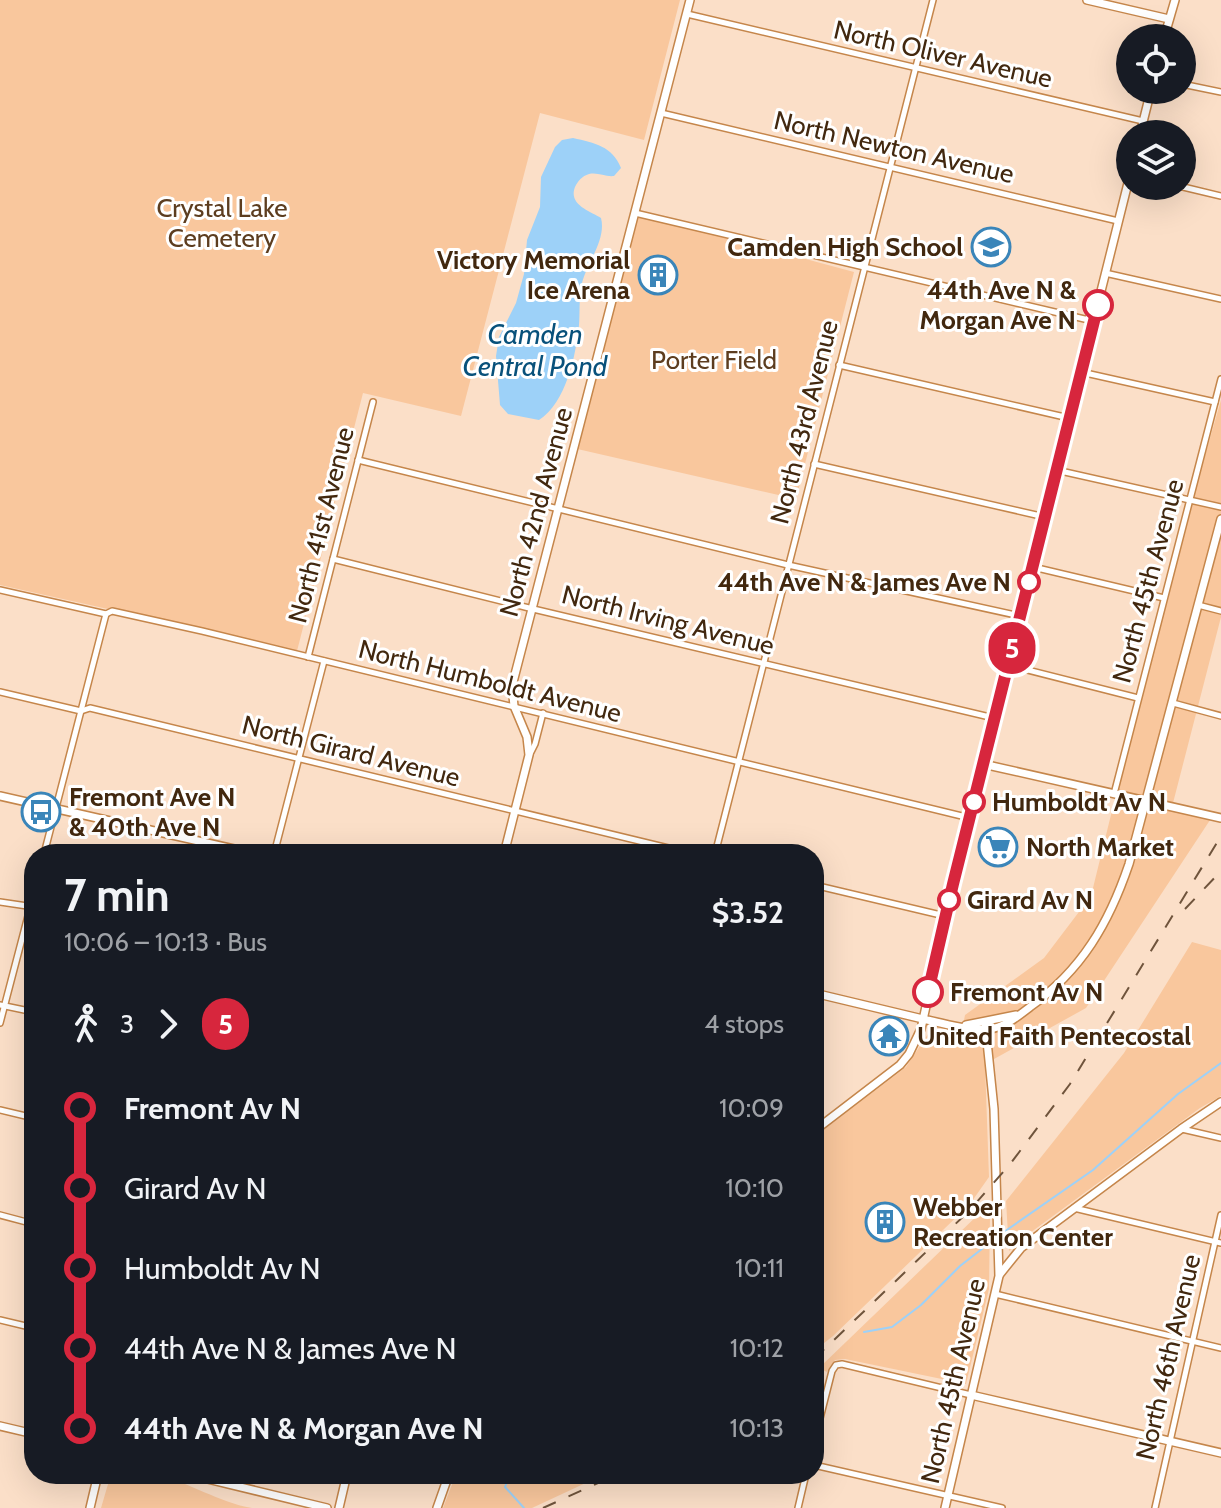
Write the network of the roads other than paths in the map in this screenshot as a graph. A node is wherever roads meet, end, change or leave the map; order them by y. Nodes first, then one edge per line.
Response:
1 (690, 0) edge
2 (933, 0) edge
3 (1087, 0) edge
4 (1175, 0) edge
5 (687, 14) junction
6 (1169, 19) junction
7 (1168, 24) edge
8 (915, 68) junction
9 (1196, 87) edge
10 (1221, 92) edge
11 (661, 113) junction
12 (1139, 120) edge
13 (891, 166) junction
14 (1196, 190) edge
15 (1221, 196) edge
16 (1123, 200) edge
17 (635, 213) junction
18 (1118, 221) junction
19 (865, 266) junction
20 (1105, 273) junction
21 (1221, 299) edge
22 (1093, 321) junction
23 (839, 365) junction
24 (1080, 371) junction
25 (1221, 379) edge
26 (373, 402) dead end
27 (1215, 402) junction
28 (1069, 418) junction
29 (358, 460) junction
30 (814, 464) junction
31 (1056, 470) junction
32 (1189, 501) junction
33 (1221, 507) edge
34 (558, 508) junction
35 (1045, 517) junction
36 (1221, 519) edge
37 (333, 559) junction
38 (788, 565) junction
39 (1033, 567) junction
40 (0, 590) edge
41 (1164, 598) junction
42 (1198, 605) junction
43 (532, 608) junction
44 (1221, 611) edge
45 (106, 614) junction
46 (1020, 616) junction
47 (308, 657) junction
48 (324, 661) junction
49 (763, 664) junction
50 (1008, 665) junction
51 (0, 692) edge
52 (1138, 698) junction
53 (1173, 703) junction
54 (514, 706) junction
55 (81, 711) junction
56 (543, 713) junction
57 (1221, 716) edge
58 (994, 718) junction
59 (529, 755) junction
60 (298, 759) junction
61 (738, 763) junction
62 (983, 764) junction
63 (1114, 794) junction
64 (0, 796) edge
65 (1147, 801) junction
66 (56, 808) junction
67 (515, 811) junction
68 (970, 818) junction
69 (1221, 818) edge
70 (47, 844) edge
71 (213, 844) edge
72 (277, 844) edge
73 (507, 844) edge
74 (652, 844) edge
75 (718, 844) edge
76 (824, 887) edge
77 (0, 902) edge
78 (24, 906) edge
79 (945, 916) junction
80 (24, 933) edge
81 (824, 995) edge
82 (2, 1005) edge
83 (24, 1010) edge
84 (923, 1019) junction
85 (0, 1023) edge
86 (986, 1026) junction
87 (1221, 1102) edge
88 (0, 1110) edge
89 (24, 1116) edge
90 (824, 1123) edge
91 (1181, 1129) junction
92 (1221, 1138) edge
93 (1073, 1208) junction
94 (0, 1215) edge
95 (1221, 1215) edge
96 (24, 1221) edge
97 (1218, 1242) edge
98 (999, 1276) junction
99 (995, 1294) junction
100 (0, 1320) edge
101 (24, 1326) edge
102 (1192, 1341) junction
103 (1221, 1348) edge
104 (971, 1395) junction
105 (824, 1403) edge
106 (0, 1426) edge
107 (24, 1432) edge
108 (1170, 1441) junction
109 (1221, 1453) edge
110 (824, 1467) edge
111 (96, 1484) edge
112 (228, 1484) edge
113 (345, 1484) edge
114 (445, 1484) edge
115 (804, 1484) edge
116 (948, 1495) junction
117 (90, 1508) edge
118 (327, 1508) edge
119 (339, 1508) edge
120 (437, 1508) edge
121 (798, 1508) edge
122 (945, 1508) edge
123 (1002, 1508) edge
124 (1155, 1508) edge

1 - 5 street, North 42nd Avenue
2 - 8 street, North 43rd Avenue
3 - 6 street
4 - 6 street
5 - 8 street, North Oliver Avenue
5 - 11 street, North 42nd Avenue
6 - 7 street
8 - 12 street, North Oliver Avenue
8 - 13 street, North 43rd Avenue
9 - 10 street
11 - 13 street, North Newton Avenue
11 - 17 street, North 42nd Avenue
13 - 18 street, North Newton Avenue
13 - 19 street, North 43rd Avenue
14 - 15 street
16 - 18 street
17 - 19 street
17 - 34 street, North 42nd Avenue
18 - 20 street
19 - 22 street
19 - 23 street, North 43rd Avenue
20 - 21 street
20 - 22 street
22 - 24 street
23 - 28 street
23 - 30 street, North 43rd Avenue
24 - 27 street
24 - 28 street
25 - 27 street, North 45th Avenue
26 - 29 street, North 41st Avenue
27 - 32 street, North 45th Avenue
28 - 31 street
29 - 34 street
29 - 37 street, North 41st Avenue
30 - 35 street
30 - 38 street, North 43rd Avenue
31 - 32 street
31 - 35 street
32 - 33 street
32 - 41 street, North 45th Avenue
34 - 38 street
34 - 43 street, North 42nd Avenue
35 - 39 street
36 - 42 street
37 - 43 street, North Irving Avenue
37 - 47 street, North 41st Avenue
38 - 46 street
38 - 49 street, North 43rd Avenue
39 - 41 street
39 - 46 street
40 - 45 street, North Humboldt Avenue
41 - 52 street, North 45th Avenue
42 - 44 street
42 - 53 street
43 - 49 street, North Irving Avenue
43 - 54 street, North 42nd Avenue
45 - 47 street, North Humboldt Avenue
45 - 55 street
46 - 50 street
47 - 48 street, North Humboldt Avenue
48 - 54 street, North Humboldt Avenue
48 - 60 street, North 41st Avenue
49 - 58 street, North Irving Avenue
49 - 61 street, North 43rd Avenue
50 - 52 street
50 - 58 street
51 - 55 street, North Girard Avenue
52 - 63 street, North 45th Avenue
53 - 57 street
53 - 65 street
54 - 56 street, North Humboldt Avenue
54 - 59 street, North 42nd Avenue
55 - 60 street, North Girard Avenue
55 - 66 street
56 - 59 street, North 42nd Avenue
56 - 61 street, North Humboldt Avenue
58 - 62 street
59 - 67 street, North 42nd Avenue
60 - 67 street, North Girard Avenue
60 - 72 street, North 41st Avenue
61 - 68 street, North Humboldt Avenue
61 - 75 street, North 43rd Avenue
62 - 63 street
62 - 68 street
63 - 65 street
64 - 66 street
65 - 69 street
65 - 86 street
66 - 70 street
66 - 71 street
67 - 73 street, North 42nd Avenue
67 - 74 street, North Girard Avenue
68 - 79 street
76 - 79 street
77 - 78 street
79 - 84 street
80 - 82 street
81 - 84 street
82 - 83 street
82 - 85 street
84 - 86 street
84 - 90 street
86 - 98 street, North 45th Avenue
87 - 91 street
88 - 89 street
91 - 92 street
91 - 93 street
93 - 97 street
93 - 98 street
94 - 96 street
95 - 97 street, North 46th Avenue
97 - 102 street, North 46th Avenue
98 - 99 street, North 45th Avenue
99 - 102 street
99 - 104 street, North 45th Avenue
100 - 101 street
102 - 103 street
102 - 108 street, North 46th Avenue
104 - 105 street
104 - 108 street
104 - 116 street, North 45th Avenue
106 - 107 street
108 - 109 street
108 - 124 street, North 46th Avenue
110 - 116 street
111 - 117 street
112 - 118 street
113 - 119 street
114 - 120 street
115 - 121 street
116 - 122 street, North 45th Avenue
116 - 123 street

